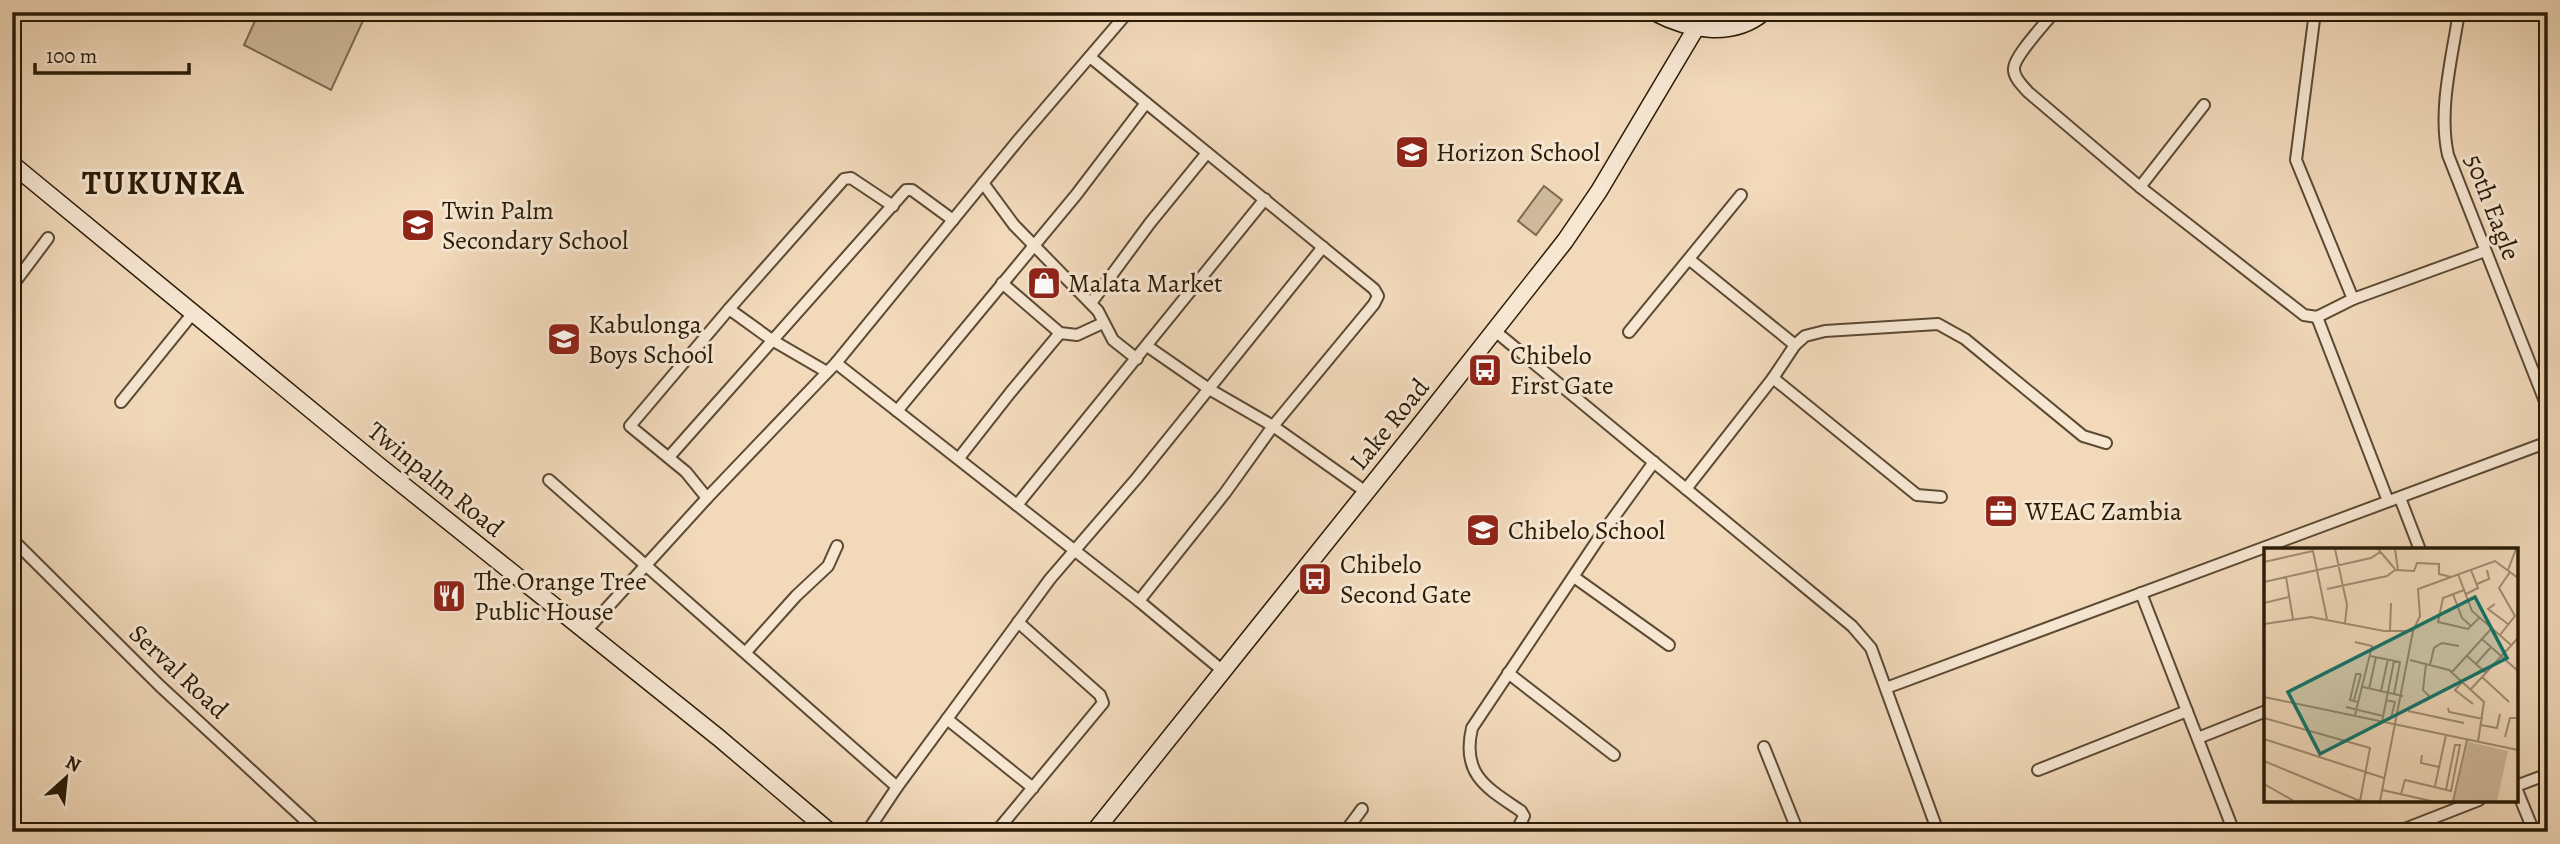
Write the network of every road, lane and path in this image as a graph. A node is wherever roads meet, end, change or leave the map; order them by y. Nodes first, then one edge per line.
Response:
1 (1128, 12) edge
2 (1654, 12) edge
3 (1764, 12) edge
4 (2054, 12) edge
5 (2315, 12) edge
6 (2459, 12) edge
7 (1696, 29) junction
8 (1090, 57) junction
9 (1146, 103) junction
10 (2204, 105) dead end
11 (1207, 153) junction
12 (12, 164) edge
13 (983, 183) junction
14 (2140, 187) junction
15 (1741, 195) dead end
16 (1265, 199) junction
17 (893, 206) junction
18 (953, 220) junction
19 (48, 238) dead end
20 (1033, 246) junction
21 (1323, 247) junction
22 (2485, 251) junction
23 (1690, 260) junction
24 (1003, 283) junction
25 (12, 285) edge
26 (2353, 299) junction
27 (1091, 303) junction
28 (729, 309) junction
29 (193, 313) junction
30 (2317, 317) junction
31 (1102, 323) junction
32 (1495, 331) junction
33 (1629, 332) dead end
34 (1060, 333) junction
35 (772, 340) junction
36 (1795, 345) junction
37 (1147, 346) junction
38 (1137, 359) junction
39 (836, 363) junction
40 (827, 372) junction
41 (1773, 378) junction
42 (1209, 388) junction
43 (121, 402) dead end
44 (2548, 409) edge
45 (897, 411) junction
46 (1273, 426) junction
47 (2548, 442) edge
48 (2106, 443) dead end
49 (669, 457) junction
50 (959, 458) junction
51 (1654, 462) junction
52 (549, 480) dead end
53 (1686, 489) junction
54 (1366, 492) junction
55 (1941, 497) dead end
56 (707, 498) junction
57 (2400, 498) junction
58 (2388, 501) junction
59 (1017, 505) junction
60 (12, 539) edge
61 (837, 546) dead end
62 (2419, 548) edge
63 (1076, 551) junction
64 (646, 565) junction
65 (1574, 577) junction
66 (2141, 593) junction
67 (1139, 601) junction
68 (1018, 622) junction
69 (586, 631) junction
70 (1669, 645) dead end
71 (746, 652) junction
72 (1223, 671) junction
73 (1508, 673) junction
74 (1886, 688) junction
75 (2187, 711) junction
76 (2264, 711) edge
77 (947, 719) junction
78 (2197, 738) junction
79 (1764, 747) dead end
80 (1614, 755) dead end
81 (2038, 770) dead end
82 (2548, 774) edge
83 (2518, 786) edge
84 (897, 787) junction
85 (1033, 788) junction
86 (2518, 792) edge
87 (2474, 802) edge
88 (1363, 809) dead end
89 (318, 832) edge
90 (830, 832) edge
91 (867, 832) edge
92 (996, 832) edge
93 (1094, 832) edge
94 (1345, 832) edge
95 (1516, 832) edge
96 (1798, 832) edge
97 (1938, 832) edge
98 (2234, 832) edge
99 (2397, 832) edge
100 (2534, 832) edge

1 - 8 street
2 - 7 main road
3 - 7 main road
4 - 14 street
5 - 26 street
6 - 22 street, 50th Eagle
7 - 32 main road, Lake Road
8 - 9 street
8 - 13 street
9 - 11 street
9 - 20 street
10 - 14 street
11 - 16 street
11 - 27 street
12 - 29 main road, Twinpalm Road
13 - 18 street
13 - 20 street
14 - 30 street
15 - 23 street
16 - 21 street
16 - 37 street
17 - 18 street
17 - 28 street
17 - 35 street
18 - 39 street
19 - 25 street
20 - 24 street
20 - 27 street
21 - 42 street
21 - 46 street
22 - 26 street
22 - 44 street, 50th Eagle
23 - 33 street
23 - 36 street
24 - 34 street
24 - 45 street
26 - 30 street
27 - 31 street
28 - 35 street
28 - 49 street
29 - 43 street
29 - 69 main road, Twinpalm Road
30 - 58 street
31 - 34 street
31 - 38 street
32 - 51 street
32 - 54 main road, Lake Road
34 - 50 street
35 - 40 street
35 - 49 street
36 - 41 street
36 - 48 street
37 - 38 street
37 - 42 street
38 - 59 street
39 - 40 street
39 - 45 street
40 - 56 street
41 - 53 street
41 - 55 street
42 - 46 street
42 - 63 street
45 - 50 street
46 - 54 street
46 - 67 street
47 - 57 street
49 - 56 street
50 - 59 street
51 - 53 street
51 - 65 street
52 - 64 street
53 - 74 street
54 - 72 main road, Lake Road
56 - 64 street
57 - 58 street
57 - 62 street
58 - 66 street
59 - 63 street
60 - 89 street, Serval Road
61 - 71 street
63 - 67 street
63 - 68 street
64 - 69 street
64 - 71 street
65 - 70 street
65 - 73 street
66 - 74 street
66 - 75 street
67 - 72 street
68 - 77 street
68 - 85 street
69 - 90 main road, Twinpalm Road
71 - 84 street
72 - 93 main road, Lake Road
73 - 80 street
73 - 95 street
74 - 97 street
75 - 78 street
75 - 81 street
76 - 78 street
77 - 84 street
77 - 85 street
78 - 98 street
79 - 96 street
82 - 83 street
84 - 91 street
85 - 92 street
86 - 100 street
87 - 99 street
88 - 94 street

